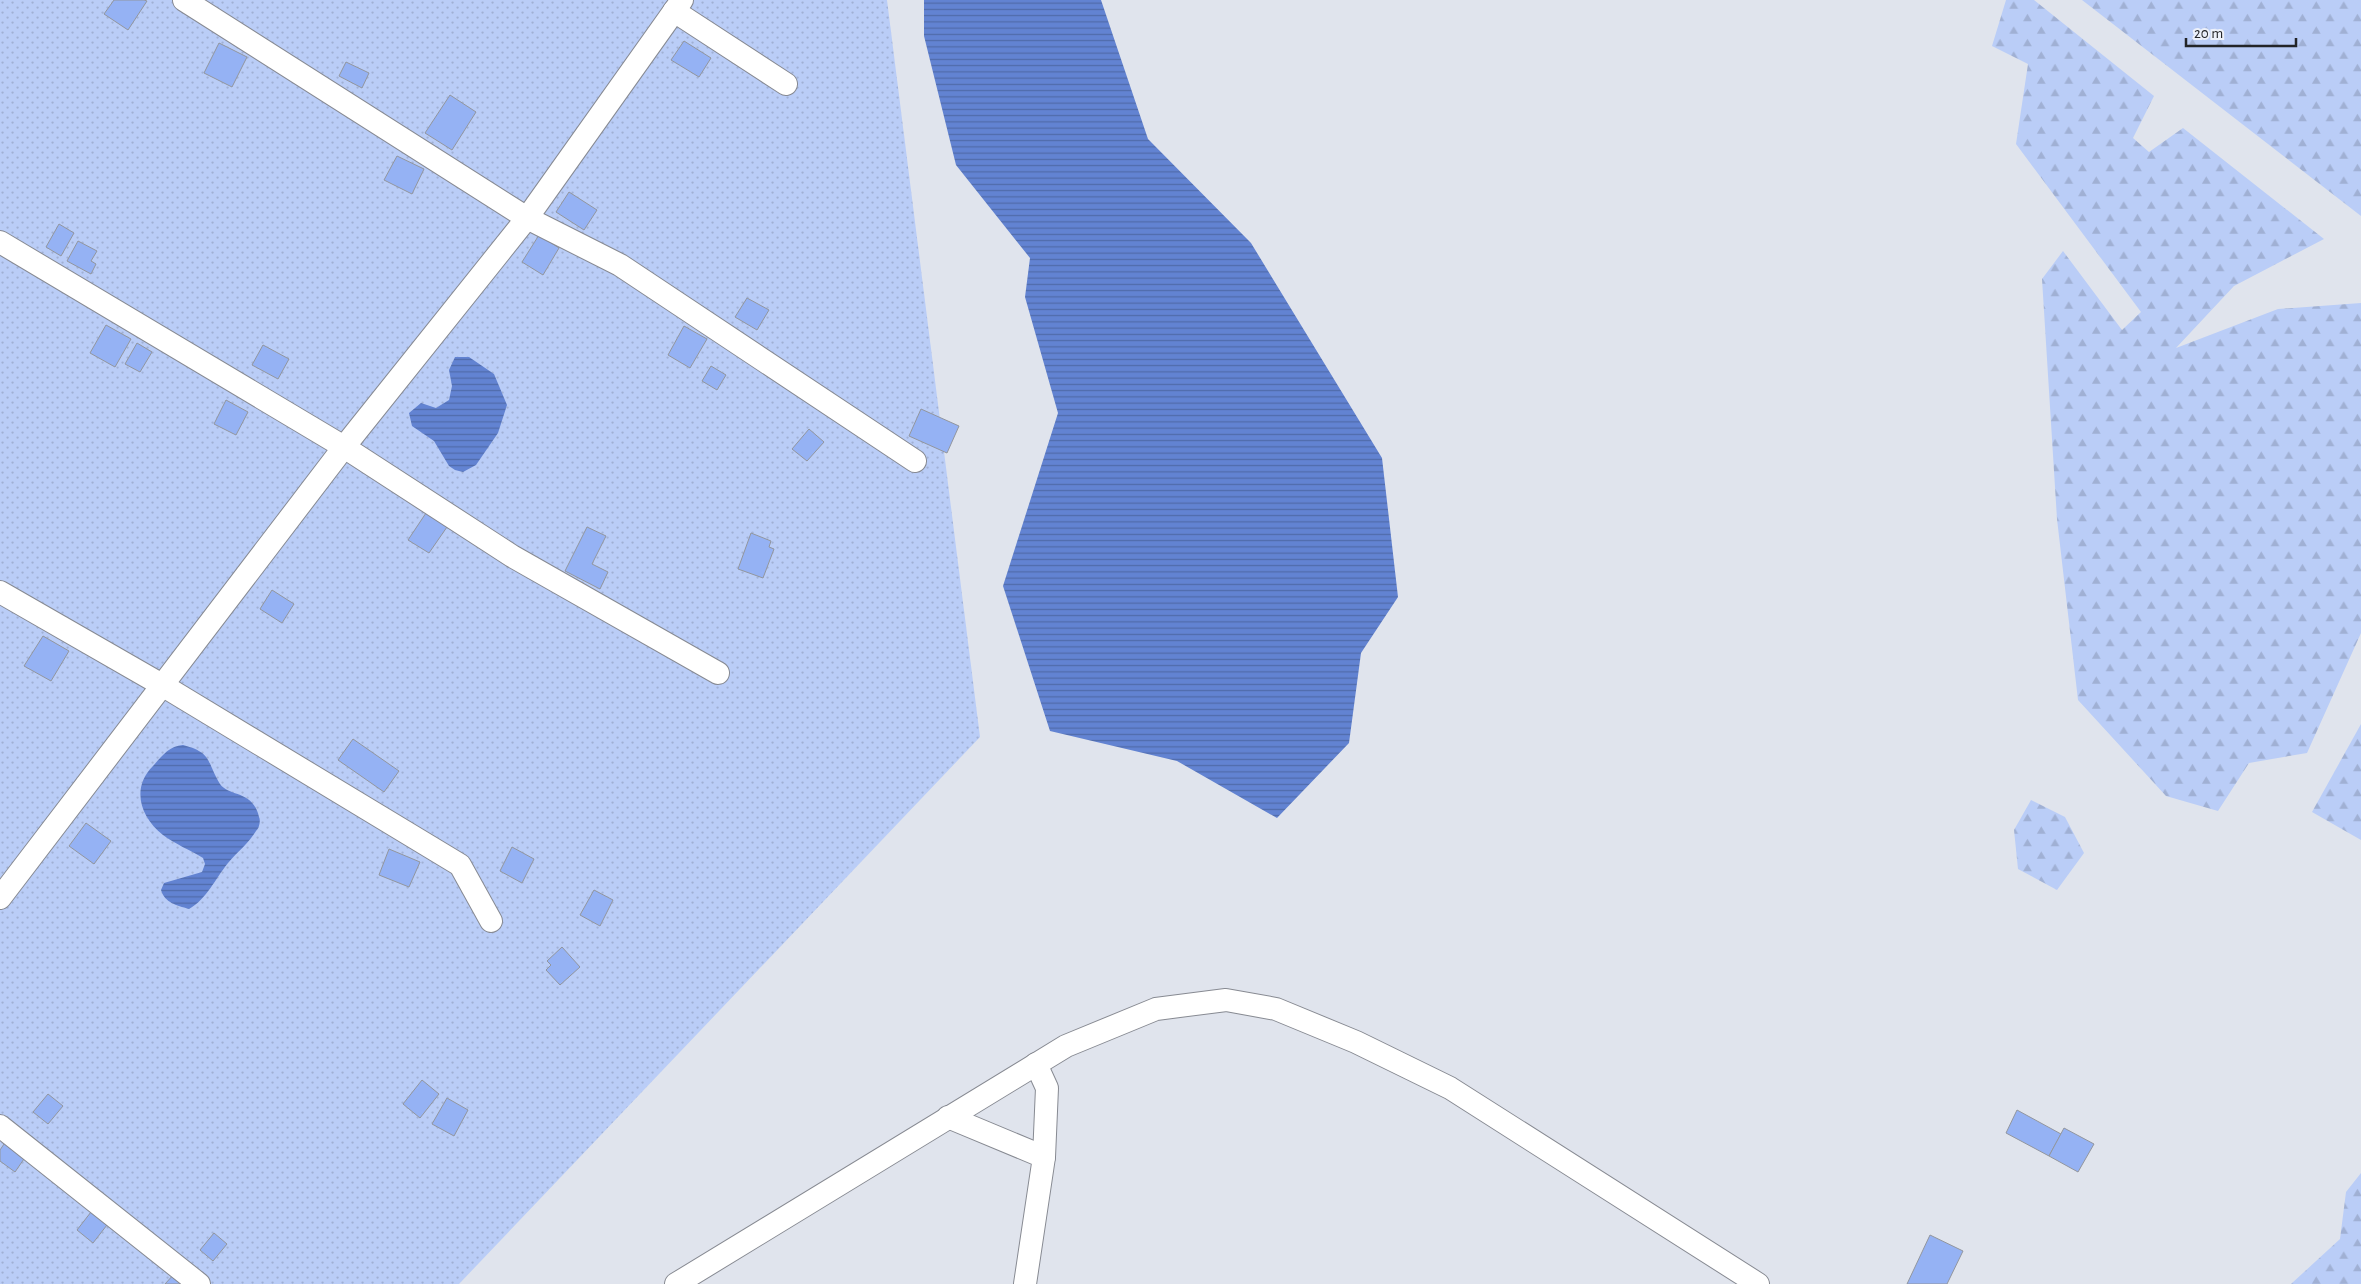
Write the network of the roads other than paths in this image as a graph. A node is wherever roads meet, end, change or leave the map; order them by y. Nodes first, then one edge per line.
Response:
1 (184, 0) edge
2 (678, 6) edge
3 (786, 84) dead end
4 (527, 218) junction
5 (0, 242) edge
6 (344, 447) junction
7 (915, 461) dead end
8 (0, 592) edge
9 (718, 673) dead end
10 (162, 685) junction
11 (0, 898) edge
12 (491, 921) dead end
13 (1036, 1064) junction
14 (948, 1117) junction
15 (0, 1126) edge
16 (1044, 1157) junction
17 (199, 1284) edge
18 (676, 1284) edge
19 (1025, 1284) edge
20 (1758, 1284) edge

1 - 4 lane
2 - 3 lane
2 - 4 lane
4 - 6 lane
4 - 7 lane
5 - 6 lane
6 - 9 lane
6 - 10 lane
8 - 10 lane
10 - 11 lane
10 - 12 lane
13 - 14 lane
13 - 16 lane
13 - 20 lane
14 - 16 lane
14 - 18 lane
15 - 17 lane
16 - 19 lane

